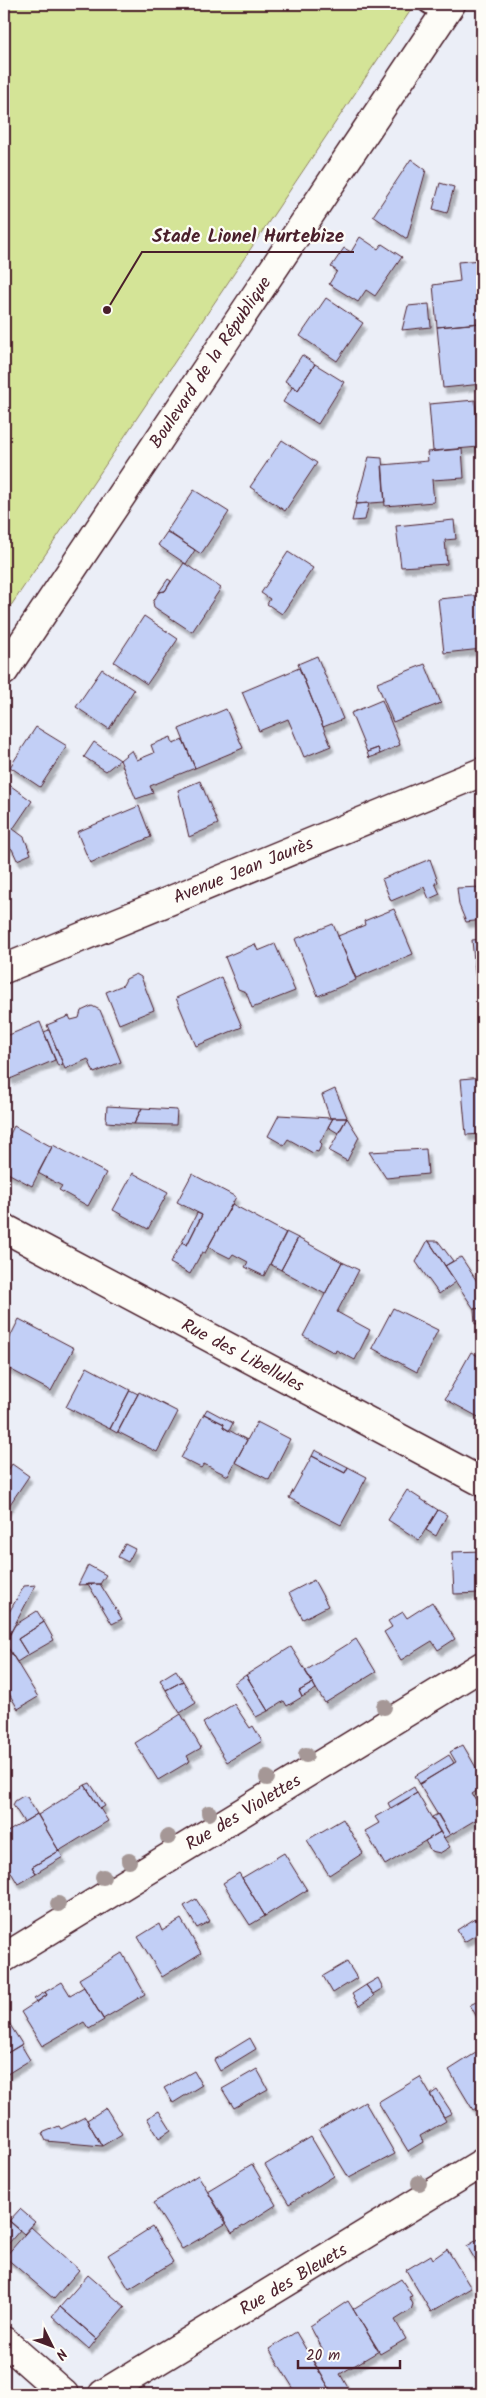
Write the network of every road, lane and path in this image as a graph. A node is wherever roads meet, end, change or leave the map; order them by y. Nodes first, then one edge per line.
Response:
1 (441, 7) edge
2 (4, 671) edge
3 (482, 772) edge
4 (4, 969) edge
5 (4, 1228) edge
6 (482, 1482) edge
7 (482, 1666) edge
8 (4, 1958) edge
9 (482, 2163) edge
10 (4, 2340) edge
11 (64, 2394) edge
12 (103, 2394) edge

1 - 2 street, Boulevard de la République
3 - 4 street, Avenue Jean Jaurès
5 - 6 street, Rue des Libellules
7 - 8 street, Rue des Violettes
9 - 12 street, Rue des Bleuets
10 - 11 street

